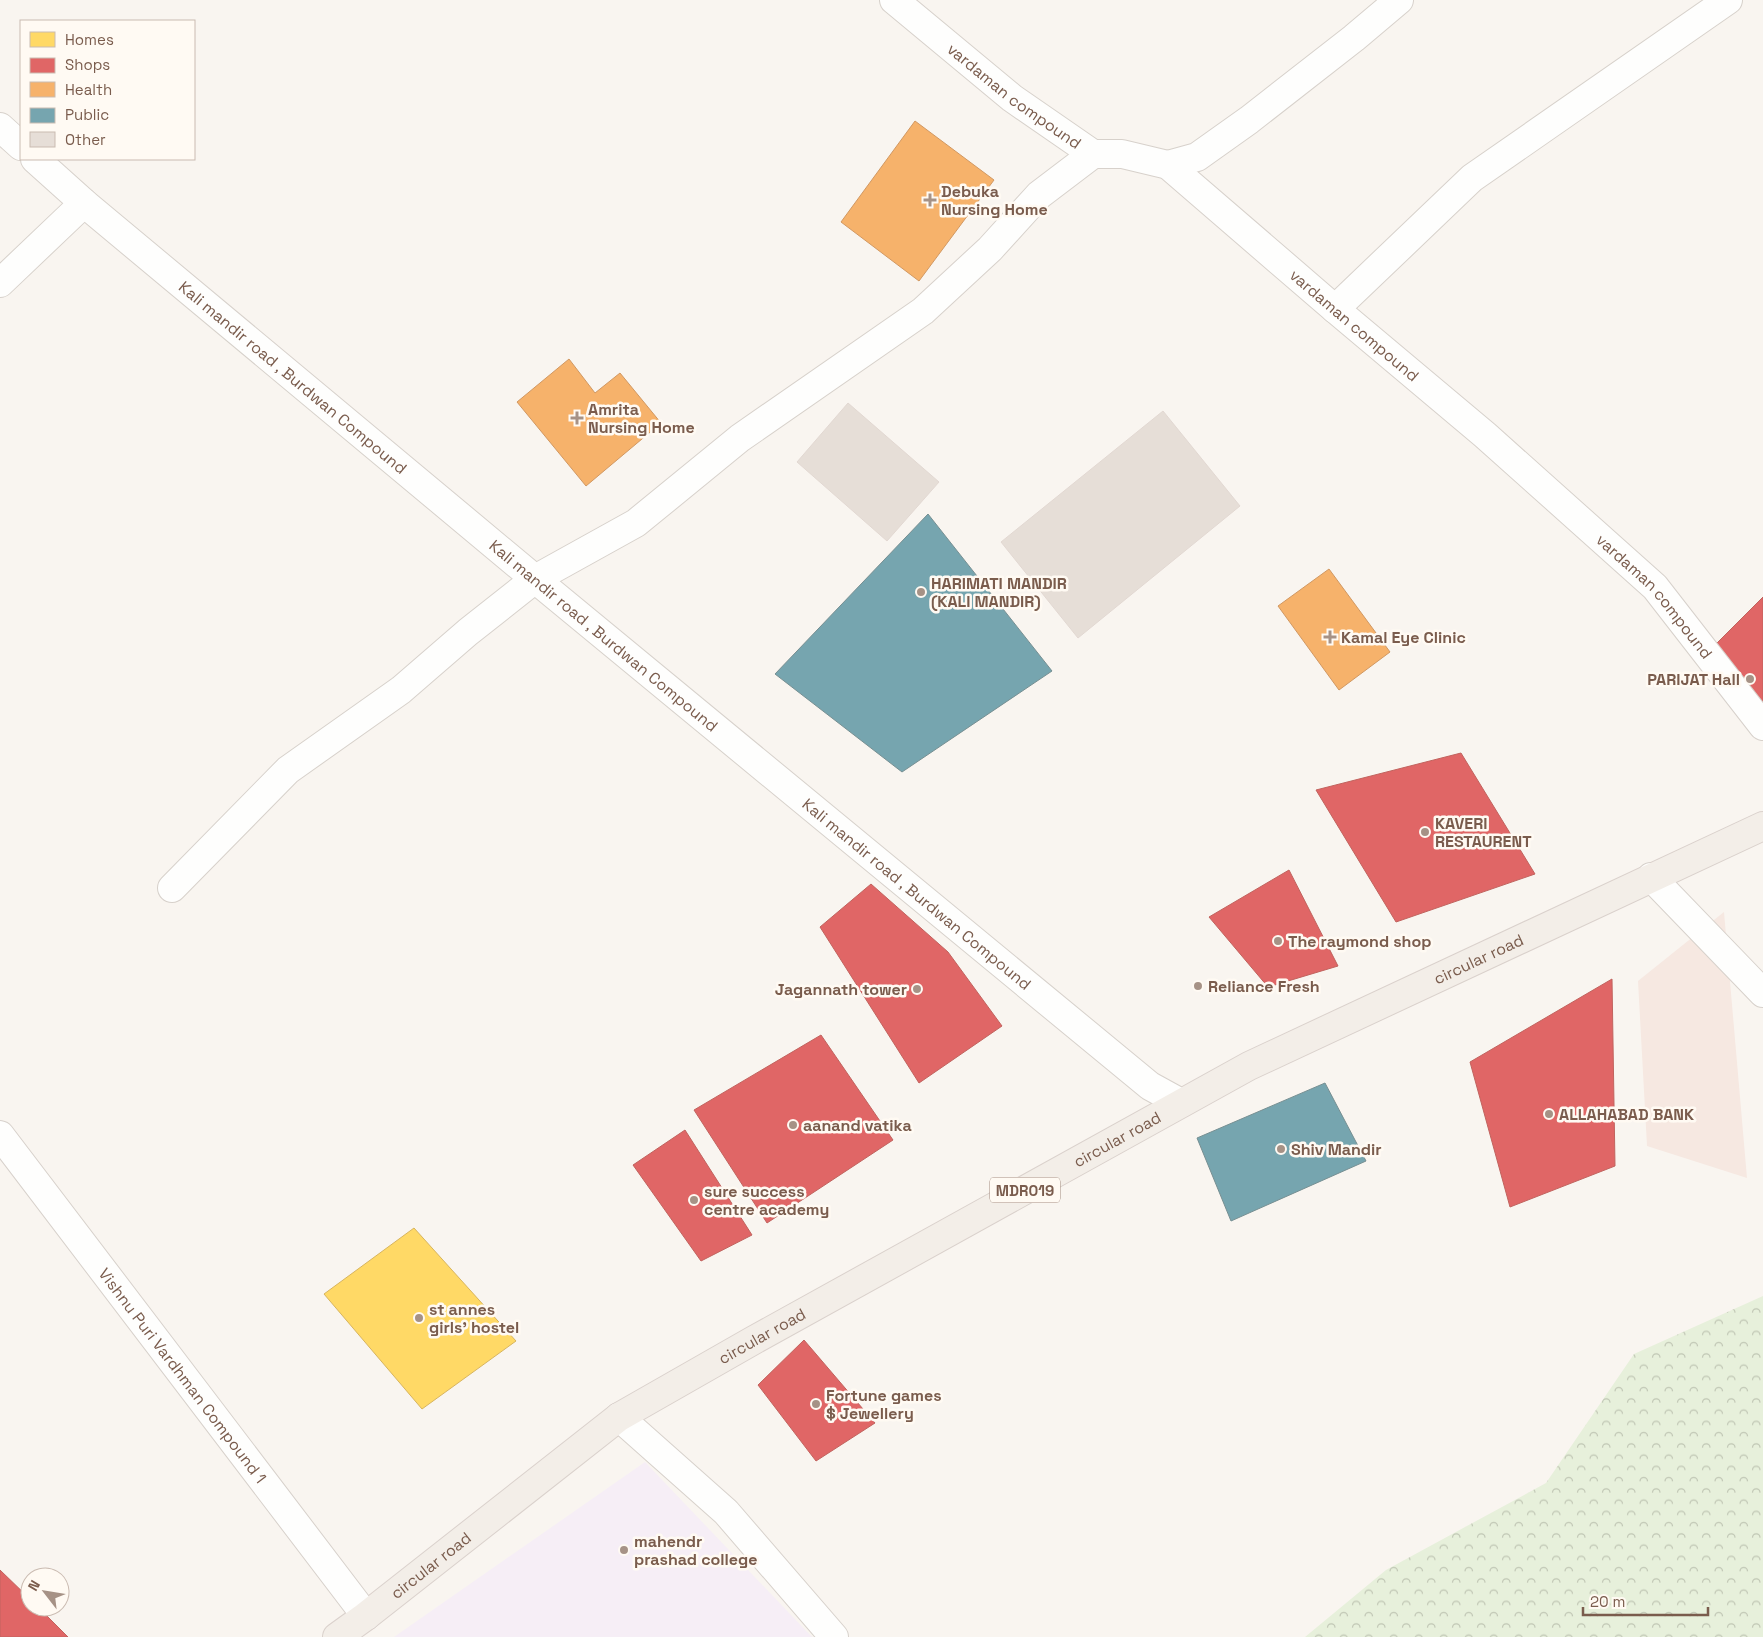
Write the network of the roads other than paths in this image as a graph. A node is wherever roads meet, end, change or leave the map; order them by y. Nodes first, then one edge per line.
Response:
1 (894, 0) edge
2 (1399, 0) edge
3 (1728, 0) edge
4 (0, 127) edge
5 (20, 145) edge
6 (1093, 154) junction
7 (36, 160) edge
8 (1168, 165) junction
9 (84, 203) junction
10 (0, 283) edge
11 (1335, 309) junction
12 (535, 579) junction
13 (1763, 726) edge
14 (1763, 826) edge
15 (1651, 877) junction
16 (172, 888) dead end
17 (1763, 993) edge
18 (1181, 1103) junction
19 (0, 1135) edge
20 (620, 1417) junction
21 (366, 1616) junction
22 (337, 1637) edge
23 (834, 1637) edge

1 - 6 street, vardaman compound
2 - 8 street
3 - 11 street
4 - 5 street
6 - 8 street, vardaman compound
6 - 12 street
7 - 9 street, Kali mandir road , Burdwan Compound
8 - 11 street, vardaman compound
9 - 10 street
9 - 12 street, Kali mandir road , Burdwan Compound
11 - 13 street, vardaman compound
12 - 16 street
12 - 18 street, Kali mandir road , Burdwan Compound
14 - 15 main road, circular road / MDR019
15 - 17 street
15 - 18 main road, circular road / MDR019
18 - 20 main road, circular road / MDR019
19 - 21 street, Vishnu Puri Vardhman Compound 1
20 - 21 main road, circular road / MDR019
20 - 23 street
21 - 22 main road, circular road / MDR019

